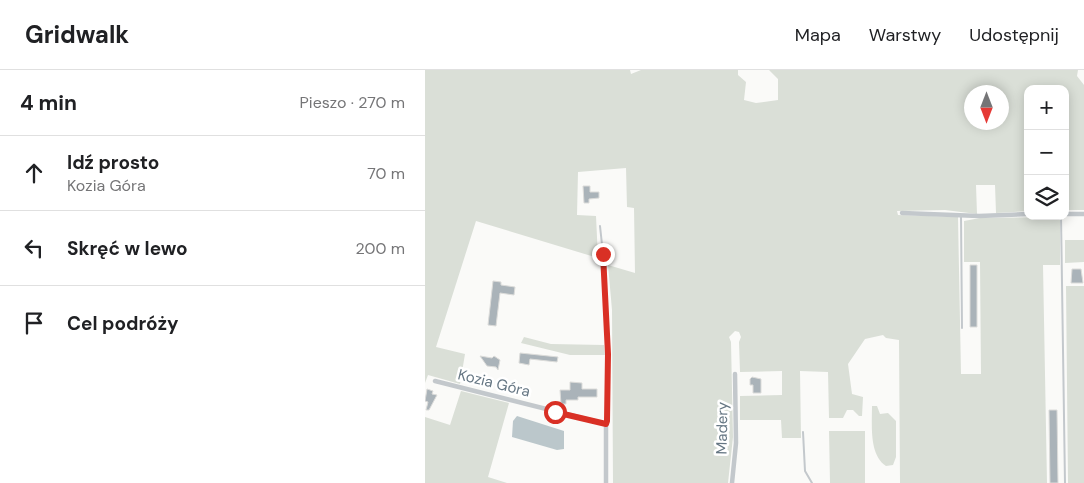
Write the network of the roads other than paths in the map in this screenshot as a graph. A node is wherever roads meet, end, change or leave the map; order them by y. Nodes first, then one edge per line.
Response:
1 (902, 213) dead end
2 (1024, 214) edge
3 (1069, 214) edge
4 (1084, 214) edge
5 (961, 215) junction
6 (1061, 220) edge
7 (600, 226) dead end
8 (962, 328) dead end
9 (735, 374) dead end
10 (435, 381) dead end
11 (606, 424) junction
12 (803, 432) dead end
13 (606, 483) edge
14 (732, 483) edge
15 (812, 483) edge
16 (1065, 483) edge

1 - 5 street
2 - 5 street
3 - 4 street
5 - 8 lane
6 - 16 lane
7 - 11 lane
9 - 14 street, Madery
10 - 11 street, Kozia Góra
11 - 13 street
12 - 15 lane

